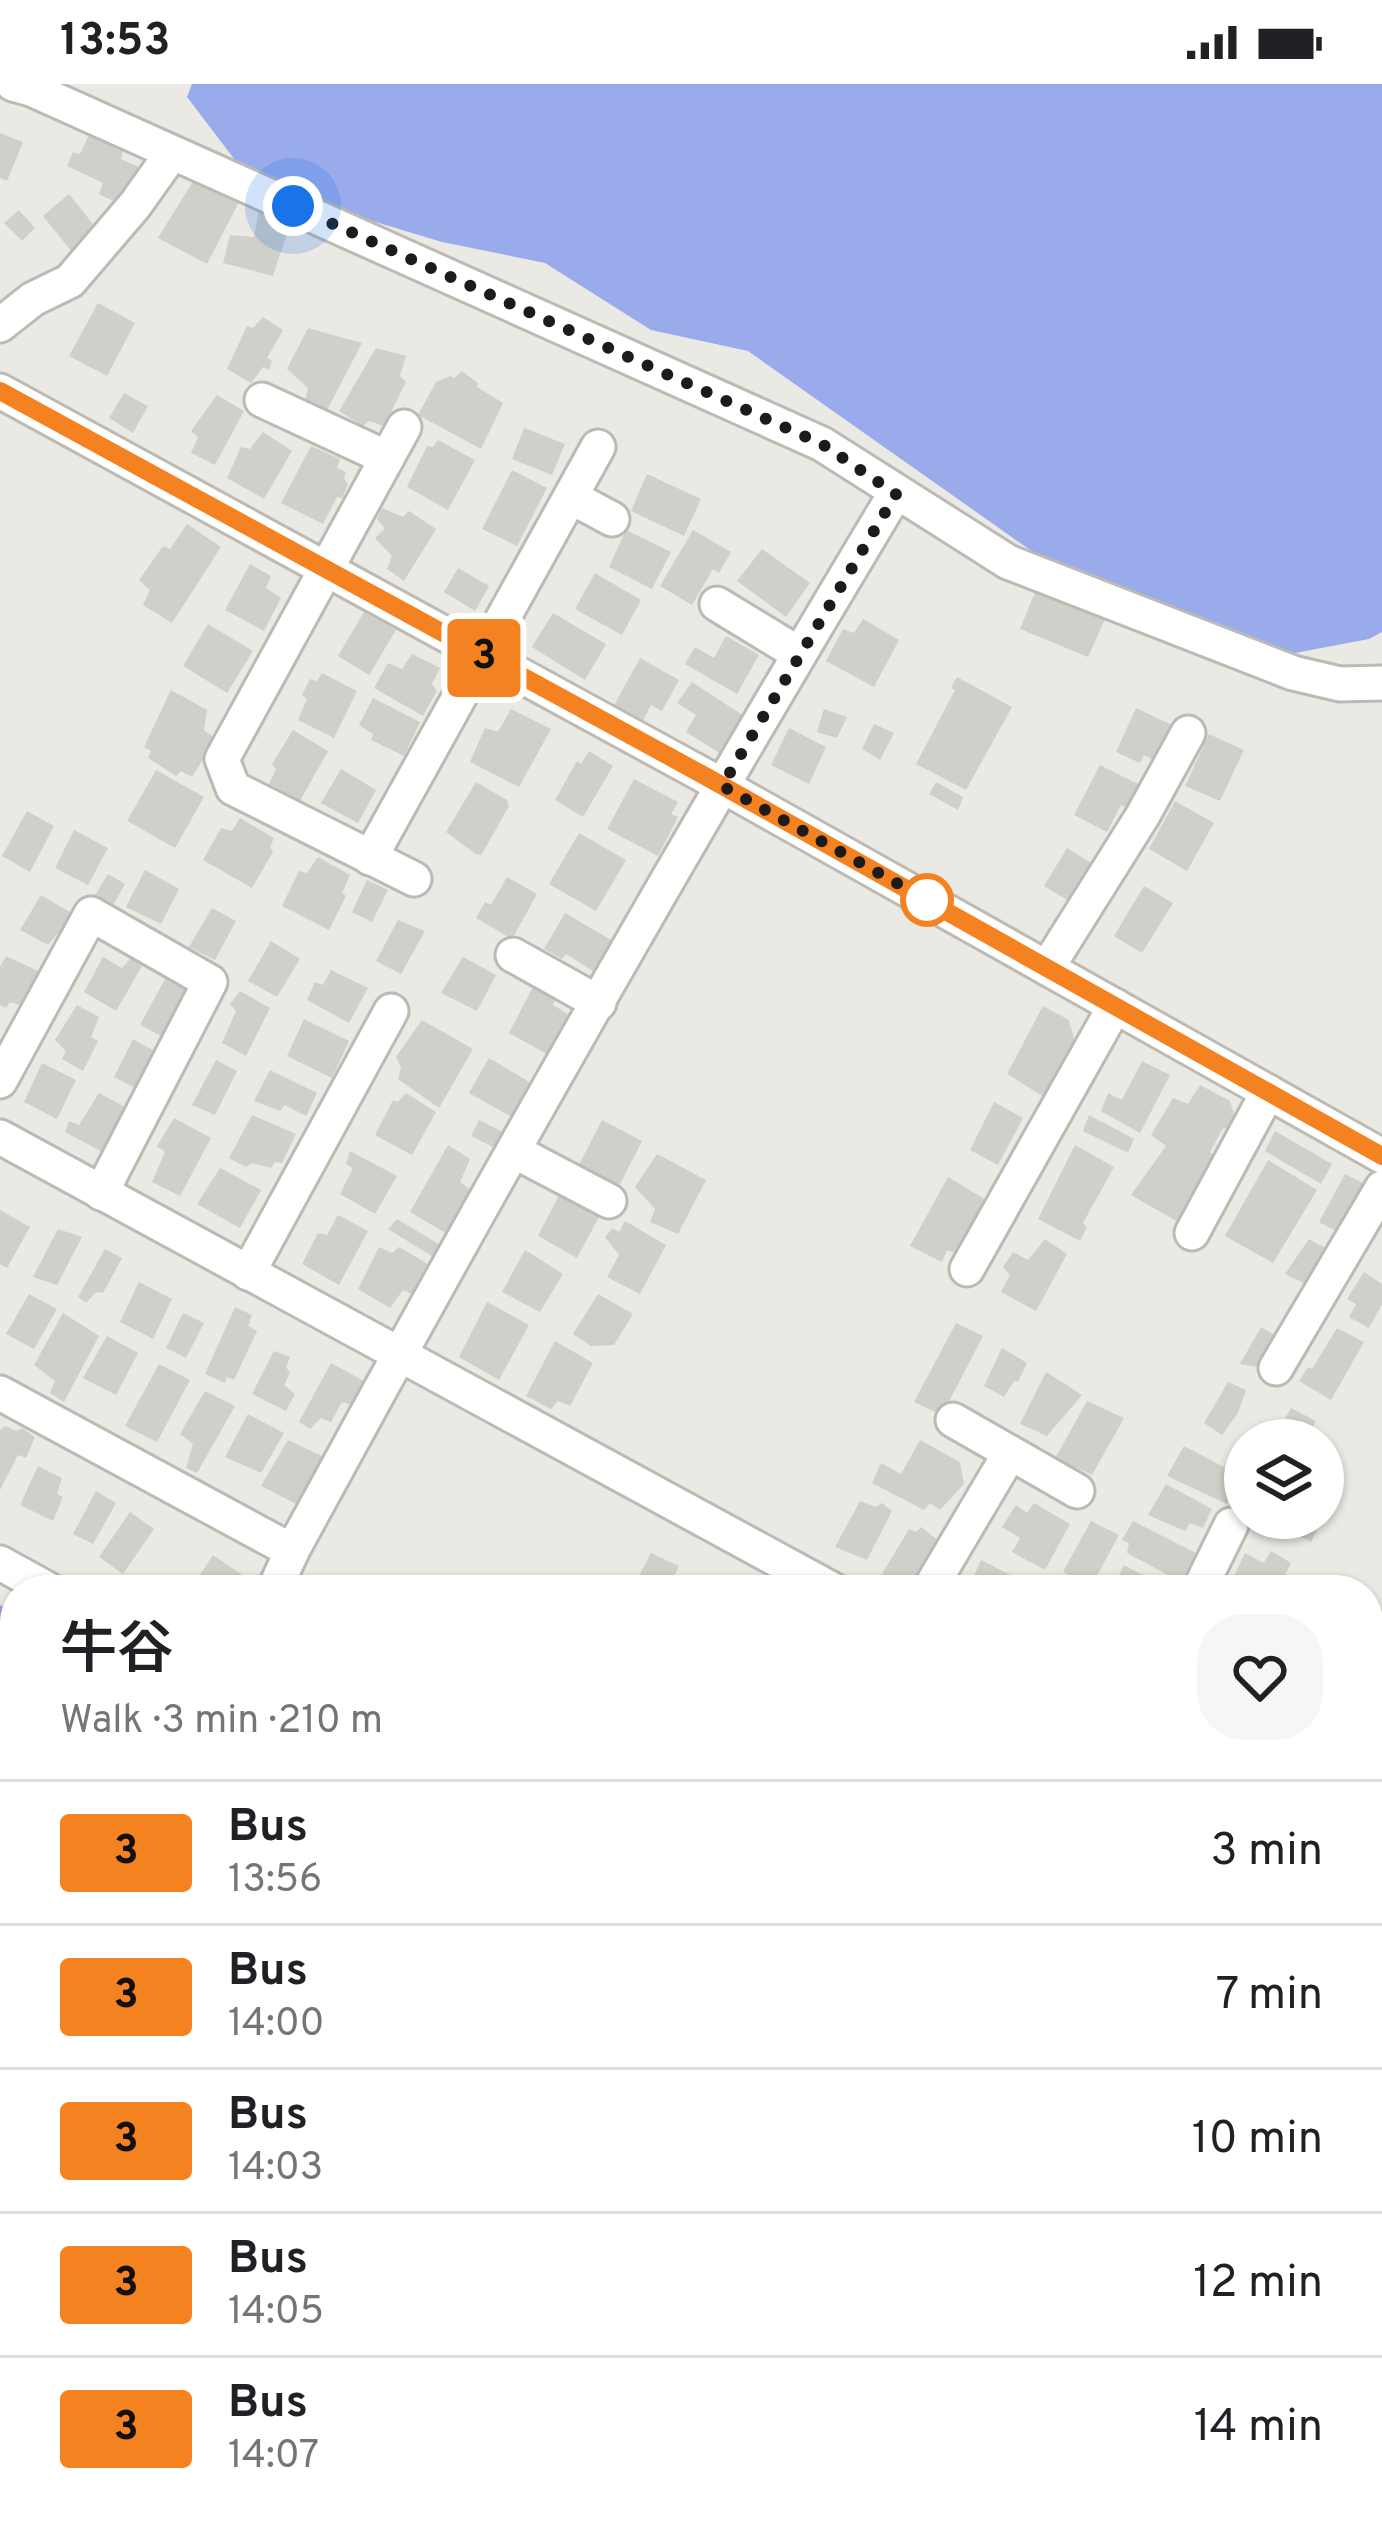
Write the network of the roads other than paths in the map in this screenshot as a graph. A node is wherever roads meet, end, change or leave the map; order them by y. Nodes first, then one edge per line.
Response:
1 (13, 84) edge
2 (172, 153) junction
3 (0, 325) edge
4 (0, 391) edge
5 (262, 400) dead end
6 (404, 428) dead end
7 (598, 447) dead end
8 (387, 458) junction
9 (896, 494) junction
10 (571, 497) junction
11 (612, 519) dead end
12 (326, 567) junction
13 (717, 604) dead end
14 (799, 654) junction
15 (483, 658) junction
16 (1382, 683) edge
17 (1188, 733) dead end
18 (722, 786) junction
19 (370, 858) junction
20 (414, 879) dead end
21 (513, 955) dead end
22 (1047, 968) junction
23 (599, 1003) junction
24 (1115, 1006) junction
25 (391, 1011) dead end
26 (0, 1081) edge
27 (1268, 1092) junction
28 (0, 1137) edge
29 (514, 1151) junction
30 (1382, 1156) edge
31 (1382, 1188) edge
32 (101, 1192) junction
33 (608, 1202) dead end
34 (1192, 1233) dead end
35 (967, 1269) dead end
36 (248, 1273) junction
37 (400, 1352) junction
38 (1276, 1368) dead end
39 (0, 1393) edge
40 (952, 1420) dead end
41 (1010, 1453) junction
42 (1077, 1491) dead end
43 (1224, 1539) edge
44 (292, 1552) junction
45 (281, 1575) edge
46 (806, 1575) edge
47 (938, 1575) edge
48 (1206, 1575) edge

1 - 2 street
2 - 3 street
2 - 9 street
4 - 12 street
5 - 8 street
6 - 8 street
7 - 10 street
8 - 12 street
9 - 14 street
9 - 16 street
10 - 11 street
10 - 15 street
12 - 15 street
12 - 19 street
13 - 14 street
14 - 18 street
15 - 18 street
15 - 19 street
17 - 22 street
18 - 22 street
18 - 23 street
19 - 20 street
21 - 23 street
22 - 24 street
23 - 29 street
24 - 27 street
24 - 35 street
25 - 36 street
26 - 32 street
27 - 30 street
27 - 34 street
28 - 32 street
29 - 33 street
29 - 37 street
31 - 38 street
32 - 36 street
36 - 37 street
37 - 44 street
37 - 46 street
39 - 44 street
40 - 41 street
41 - 42 street
41 - 47 street
43 - 48 street
44 - 45 street

